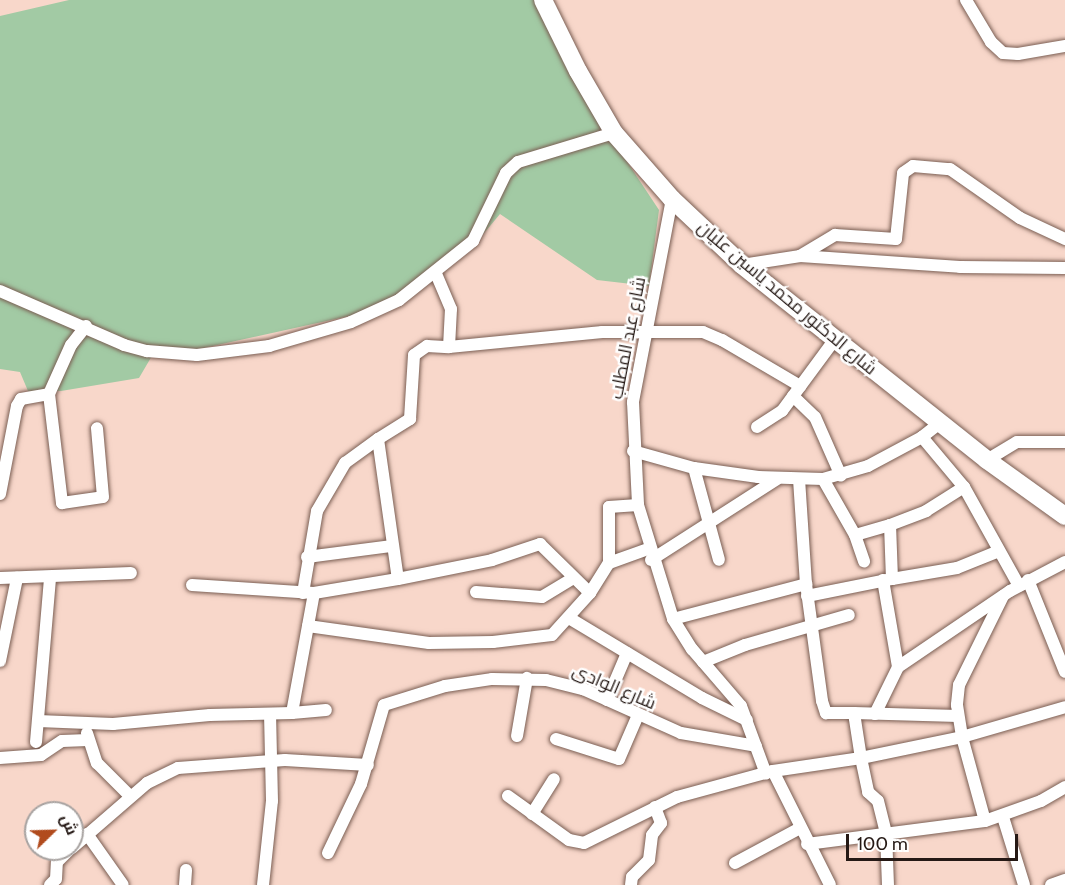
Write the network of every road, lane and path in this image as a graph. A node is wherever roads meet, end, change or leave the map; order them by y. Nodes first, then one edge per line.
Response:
1 (543, 0) edge
2 (966, 0) edge
3 (1065, 46) edge
4 (614, 133) junction
5 (672, 200) junction
6 (896, 239) junction
7 (1065, 239) edge
8 (801, 256) junction
9 (895, 262) junction
10 (742, 265) junction
11 (1065, 268) edge
12 (436, 274) junction
13 (0, 291) edge
14 (86, 326) junction
15 (648, 331) junction
16 (835, 339) junction
17 (449, 347) junction
18 (796, 391) junction
19 (49, 394) junction
20 (939, 423) junction
21 (757, 427) dead end
22 (97, 428) dead end
23 (922, 437) junction
24 (378, 439) junction
25 (1065, 442) edge
26 (633, 452) junction
27 (987, 460) junction
28 (694, 468) junction
29 (841, 476) junction
30 (778, 479) junction
31 (799, 479) junction
32 (824, 479) junction
33 (964, 487) junction
34 (0, 494) edge
35 (638, 505) junction
36 (1065, 516) edge
37 (709, 524) junction
38 (890, 525) junction
39 (855, 535) junction
40 (392, 546) junction
41 (999, 550) junction
42 (650, 554) junction
43 (307, 557) junction
44 (720, 560) dead end
45 (864, 561) dead end
46 (1065, 562) edge
47 (609, 563) junction
48 (131, 573) dead end
49 (0, 578) edge
50 (50, 578) junction
51 (17, 579) junction
52 (398, 579) junction
53 (572, 579) junction
54 (888, 580) junction
55 (1024, 583) junction
56 (192, 585) dead end
57 (806, 590) junction
58 (476, 592) dead end
59 (308, 593) junction
60 (590, 593) junction
61 (1003, 596) junction
62 (849, 615) dead end
63 (569, 618) junction
64 (673, 620) junction
65 (308, 626) junction
66 (811, 626) junction
67 (627, 653) junction
68 (1062, 653) edge
69 (0, 661) edge
70 (703, 662) junction
71 (898, 667) junction
72 (1065, 672) edge
73 (527, 678) junction
74 (607, 700) junction
75 (1065, 707) edge
76 (326, 710) dead end
77 (854, 713) junction
78 (292, 714) junction
79 (875, 714) junction
80 (270, 715) junction
81 (638, 715) junction
82 (958, 716) junction
83 (747, 720) junction
84 (38, 721) junction
85 (88, 723) junction
86 (517, 736) dead end
87 (962, 736) junction
88 (556, 739) dead end
89 (88, 740) junction
90 (36, 742) dead end
91 (756, 746) junction
92 (0, 758) edge
93 (861, 758) junction
94 (273, 760) junction
95 (368, 765) junction
96 (770, 772) junction
97 (554, 779) dead end
98 (1065, 787) edge
99 (130, 796) junction
100 (508, 796) dead end
101 (655, 807) junction
102 (532, 814) junction
103 (1003, 817) junction
104 (985, 821) junction
105 (800, 828) junction
106 (886, 833) junction
107 (87, 834) junction
108 (84, 837) edge
109 (807, 844) junction
110 (328, 853) dead end
111 (58, 861) edge
112 (735, 863) dead end
113 (186, 870) dead end
114 (1065, 880) edge
115 (50, 885) edge
116 (123, 885) edge
117 (186, 885) edge
118 (263, 885) edge
119 (631, 885) edge
120 (830, 885) edge
121 (888, 885) edge
122 (1024, 885) edge
123 (1052, 885) edge

1 - 4 main road, شارع الدكتور محمد ياسين عليان
2 - 3 street
4 - 5 main road, شارع الدكتور محمد ياسين عليان
4 - 12 street
5 - 10 main road, شارع الدكتور محمد ياسين عليان
5 - 15 street, شارع عبد المطلب
6 - 7 street
6 - 8 street
6 - 9 street
8 - 9 street
8 - 10 street
9 - 11 street
10 - 16 main road, شارع الدكتور محمد ياسين عليان
12 - 14 street
12 - 17 street
13 - 14 street
14 - 19 street
15 - 17 street
15 - 18 street
15 - 26 street, شارع عبد المطلب
16 - 18 street
16 - 20 main road, شارع الدكتور محمد ياسين عليان
17 - 24 street
18 - 21 street
18 - 29 street
19 - 22 street
19 - 34 street
20 - 23 street
20 - 27 main road, شارع الدكتور محمد ياسين عليان
23 - 29 street
23 - 33 street
24 - 40 street
24 - 43 street
25 - 27 street
26 - 28 street
26 - 35 street, شارع عبد المطلب
27 - 36 main road, شارع الدكتور محمد ياسين عليان
28 - 30 street
28 - 37 street
29 - 32 street
30 - 31 street
30 - 37 street
31 - 32 street
31 - 57 street
32 - 39 street
33 - 38 street
33 - 41 street
35 - 42 street, شارع عبد المطلب
35 - 47 street
37 - 42 street
37 - 44 street
38 - 39 street
38 - 54 street
39 - 45 street
40 - 43 street
40 - 52 street
41 - 54 street
41 - 55 street
42 - 47 street
42 - 64 street, شارع عبد المطلب
43 - 59 street
46 - 55 street
47 - 60 street
48 - 50 street
49 - 51 street
50 - 51 street
50 - 84 street
51 - 69 street
52 - 53 street
52 - 59 street
53 - 58 street
53 - 60 street
54 - 57 street
54 - 71 street
55 - 61 street
55 - 68 street
56 - 59 street
57 - 64 street
57 - 66 street
59 - 65 street
60 - 63 street
61 - 71 street
61 - 82 street
62 - 66 street
63 - 65 street
63 - 67 street
64 - 70 street, شارع عبد المطلب
65 - 78 street
66 - 70 street
66 - 77 street
67 - 74 street
67 - 83 street
68 - 72 street
70 - 83 street, شارع عبد المطلب
71 - 79 street
73 - 74 street, شارع الوادى
73 - 86 street
73 - 95 street, شارع الوادى
74 - 81 street, شارع الوادى
75 - 87 street
76 - 78 street
77 - 79 street
77 - 93 street
78 - 80 street
79 - 82 street
80 - 85 street
80 - 94 street
81 - 88 street
81 - 91 street, شارع الوادى
82 - 87 street
83 - 91 street, شارع عبد المطلب
84 - 85 street
84 - 90 street
85 - 89 street
87 - 93 street
87 - 104 street
89 - 92 street
89 - 99 street
91 - 96 street, شارع عبد المطلب
93 - 96 street
93 - 106 street
94 - 95 street
94 - 99 street
94 - 118 street
95 - 110 street
96 - 101 street
96 - 105 street, شارع عبد المطلب
97 - 102 street
98 - 103 street
99 - 107 street
100 - 102 street
101 - 102 street
101 - 119 street
103 - 104 street
103 - 122 street
104 - 106 street
105 - 109 street, شارع عبد المطلب
105 - 112 street
106 - 109 street
106 - 121 street
107 - 108 street
107 - 116 street
109 - 120 street, شارع عبد المطلب
111 - 115 street
113 - 117 street
114 - 123 street

